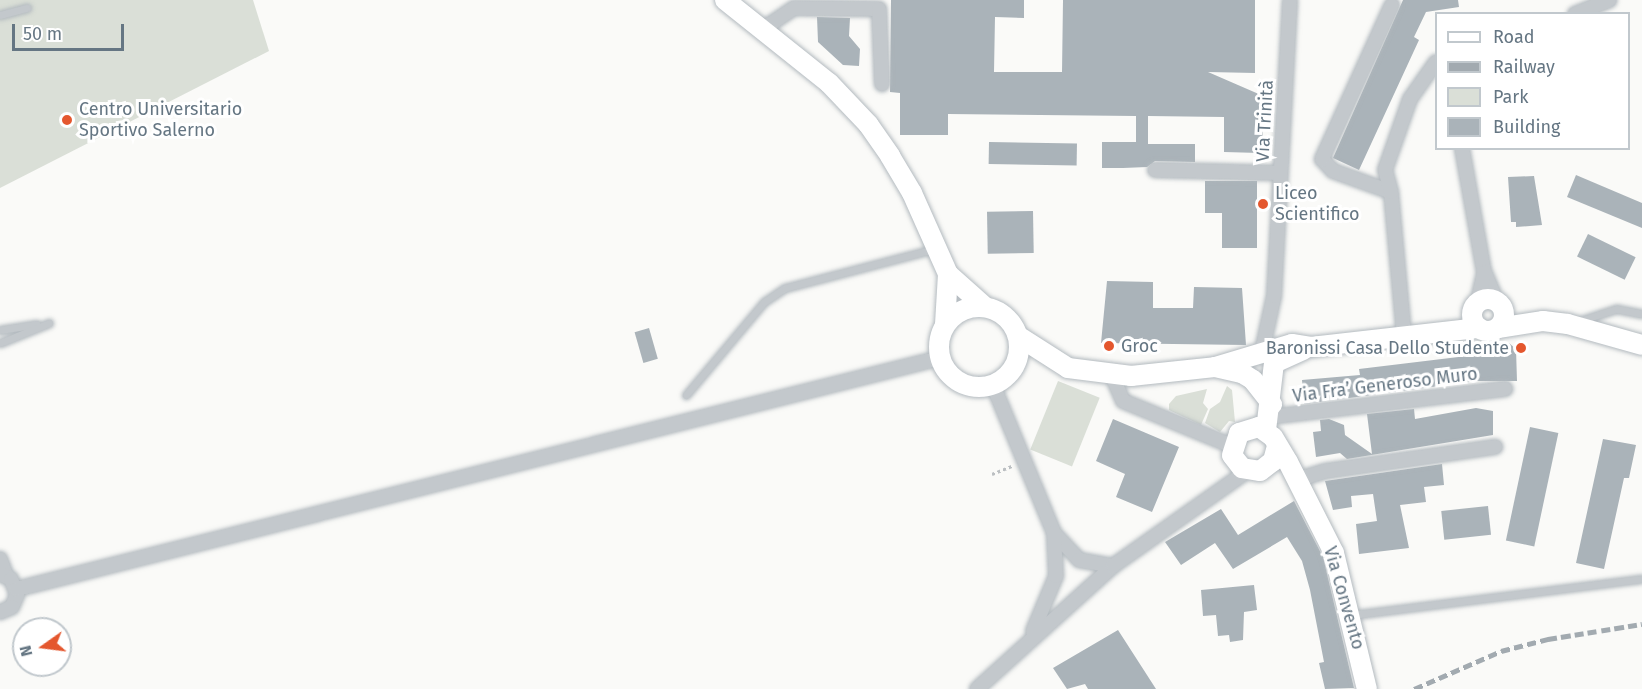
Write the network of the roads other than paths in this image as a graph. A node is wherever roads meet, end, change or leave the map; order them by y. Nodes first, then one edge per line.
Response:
1 (725, 0) edge
2 (1290, 0) edge
3 (1609, 0) edge
4 (1392, 6) dead end
5 (1584, 7) edge
6 (27, 8) dead end
7 (0, 15) edge
8 (763, 29) junction
9 (1435, 65) edge
10 (882, 84) dead end
11 (1462, 150) edge
12 (1155, 170) dead end
13 (1280, 173) junction
14 (1391, 192) junction
15 (939, 248) junction
16 (1484, 270) junction
17 (948, 274) junction
18 (1499, 303) junction
19 (985, 307) junction
20 (1475, 307) junction
21 (1642, 314) edge
22 (1543, 321) junction
23 (1568, 324) junction
24 (945, 325) junction
25 (1489, 328) junction
26 (0, 330) edge
27 (1438, 332) junction
28 (1404, 335) junction
29 (1018, 336) junction
30 (0, 343) edge
31 (1642, 345) edge
32 (1311, 346) junction
33 (1262, 351) junction
34 (940, 358) junction
35 (1215, 367) junction
36 (1112, 375) junction
37 (993, 385) junction
38 (1505, 389) dead end
39 (686, 395) dead end
40 (1271, 424) junction
41 (1495, 447) dead end
42 (1245, 461) junction
43 (1296, 480) junction
44 (1054, 533) junction
45 (0, 559) edge
46 (1113, 566) junction
47 (3, 574) edge
48 (1642, 579) edge
49 (17, 589) junction
50 (0, 612) edge
51 (1351, 615) junction
52 (1030, 637) junction
53 (1367, 687) edge
54 (977, 689) edge

1 - 8 street
2 - 13 street, Via Trinità
3 - 5 street
4 - 14 street
6 - 7 lane
8 - 10 street
8 - 15 street
9 - 14 street
11 - 16 street
12 - 13 street
13 - 33 street, Via Trinità
14 - 28 street
15 - 17 street
15 - 39 lane
16 - 18 street
16 - 20 street
17 - 19 street
17 - 24 street
18 - 20 street
18 - 22 street
18 - 25 street
19 - 24 street
19 - 29 street
20 - 25 street
20 - 27 street
21 - 23 lane
22 - 23 street
22 - 25 street
23 - 31 street
24 - 34 street
25 - 27 street
26 - 30 lane
27 - 28 street
28 - 32 street
29 - 36 street
29 - 37 street
32 - 33 street
32 - 40 street
33 - 35 street
34 - 37 street
34 - 49 street
35 - 36 street
35 - 40 street, Via Convento
36 - 42 street
37 - 44 street
38 - 40 street, Via Fra’ Generoso Muro
40 - 42 street
40 - 42 street
40 - 43 street, Via Convento
41 - 43 street
42 - 43 street
42 - 46 street
43 - 51 street, Via Convento
44 - 46 street
44 - 52 street
45 - 47 street
46 - 52 street
47 - 49 street
48 - 51 lane
49 - 50 street
51 - 53 street, Via Convento
52 - 54 street

